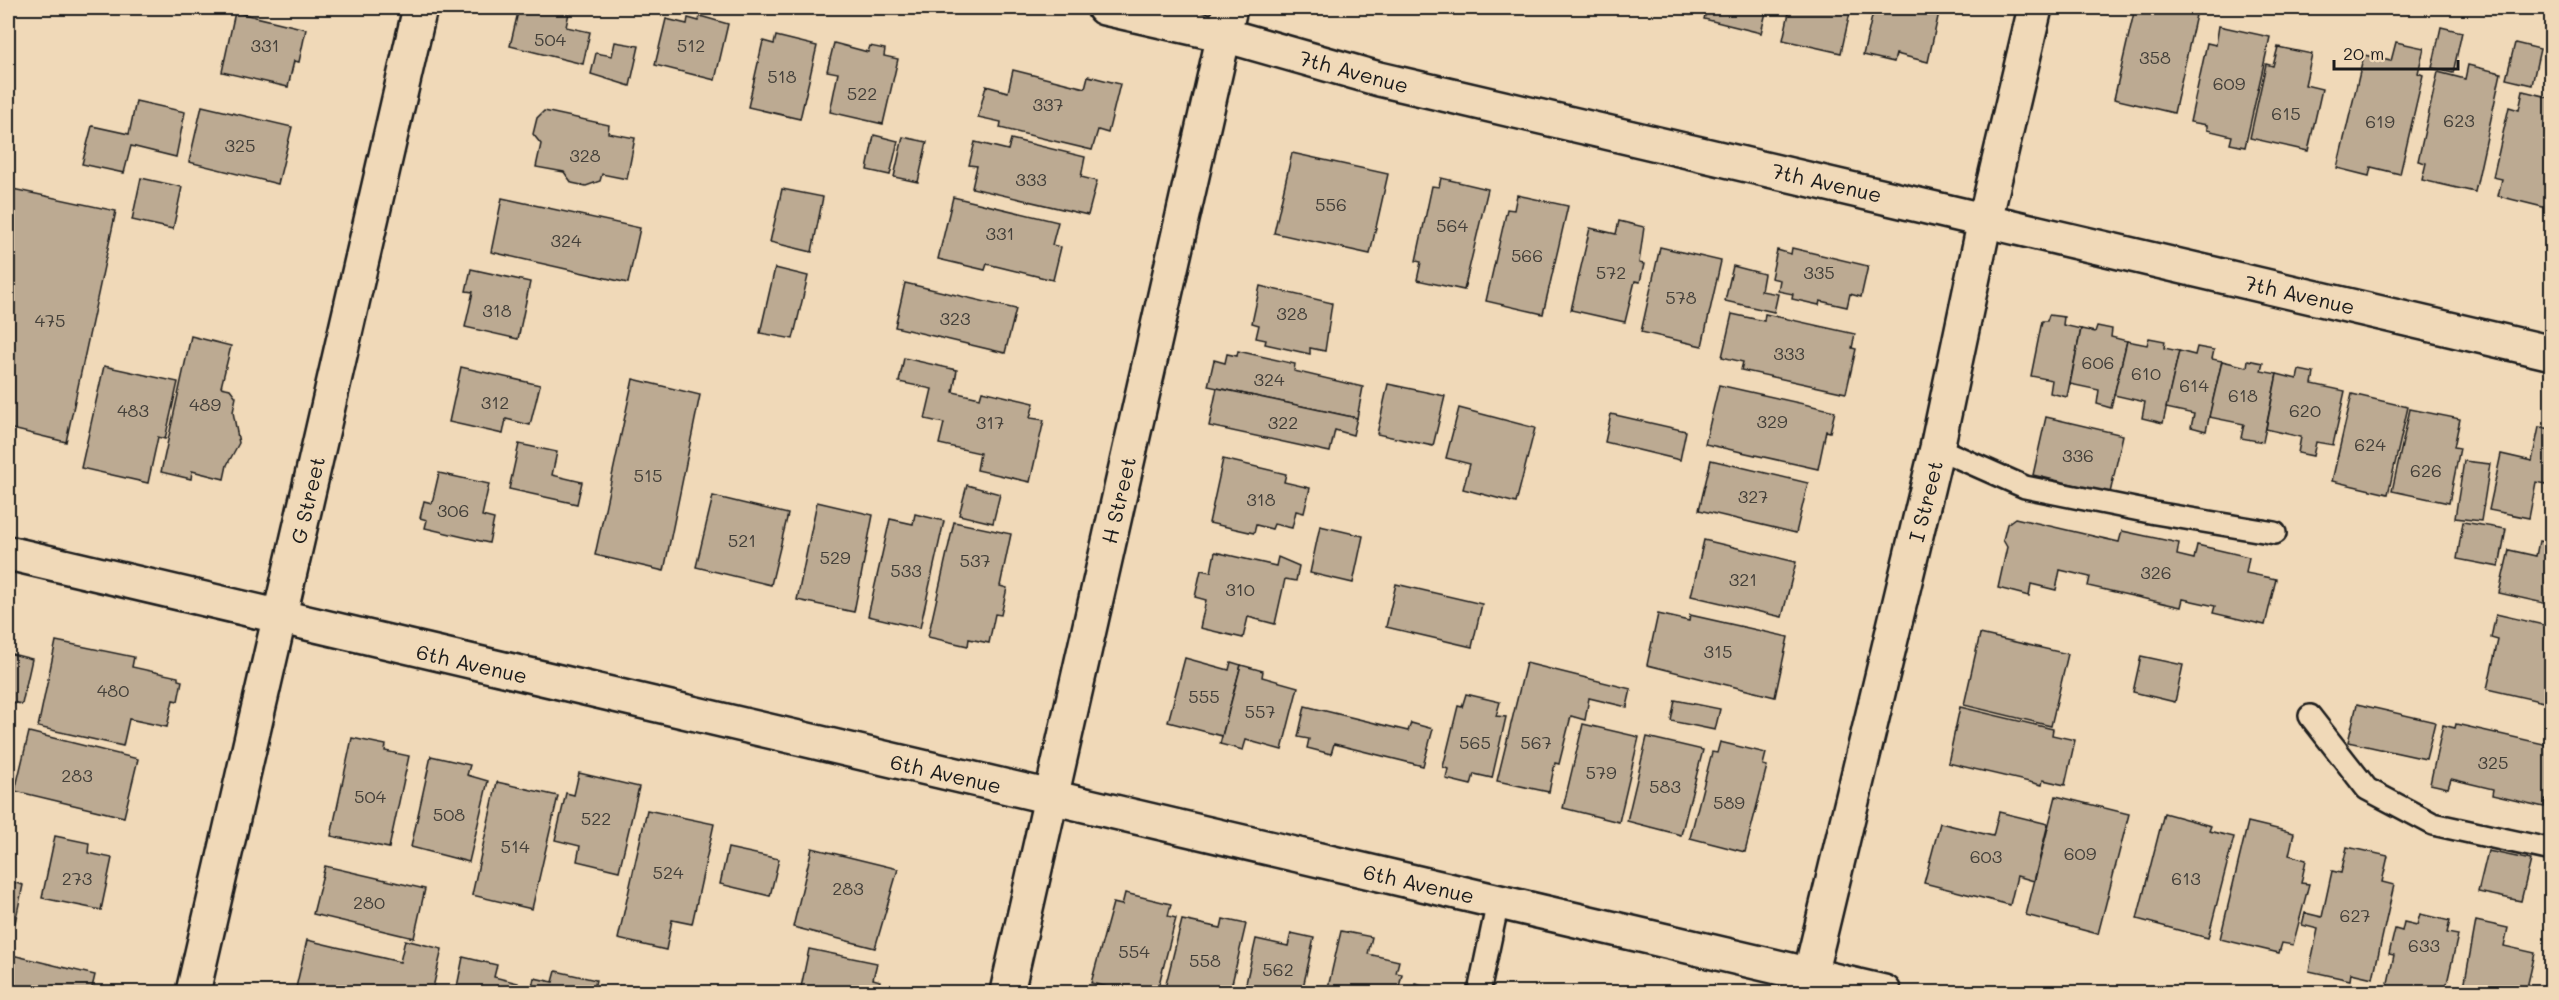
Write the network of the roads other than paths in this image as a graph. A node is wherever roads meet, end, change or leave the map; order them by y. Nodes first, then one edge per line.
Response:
1 (420, 8) edge
2 (1104, 8) edge
3 (2036, 8) edge
4 (1227, 21) edge
5 (1985, 220) junction
6 (2552, 353) edge
7 (1937, 448) junction
8 (2276, 533) dead end
9 (8, 553) edge
10 (280, 617) junction
11 (2310, 717) dead end
12 (1051, 797) junction
13 (2552, 850) edge
14 (1498, 902) junction
15 (1807, 984) edge
16 (193, 993) edge
17 (1007, 993) edge
18 (1479, 993) edge
19 (1884, 993) edge

1 - 10 street, G Street
2 - 4 street, 7th Avenue
3 - 5 street, I Street
4 - 5 street, 7th Avenue
4 - 12 street, H Street
5 - 6 street, 7th Avenue
5 - 7 street, I Street
7 - 8 lane
7 - 15 street, I Street
9 - 10 street, 6th Avenue
10 - 12 street, 6th Avenue
10 - 16 street, G Street
11 - 13 lane
12 - 14 street, 6th Avenue
12 - 17 street, H Street
14 - 15 street, 6th Avenue
14 - 18 lane
15 - 19 street, 6th Avenue

